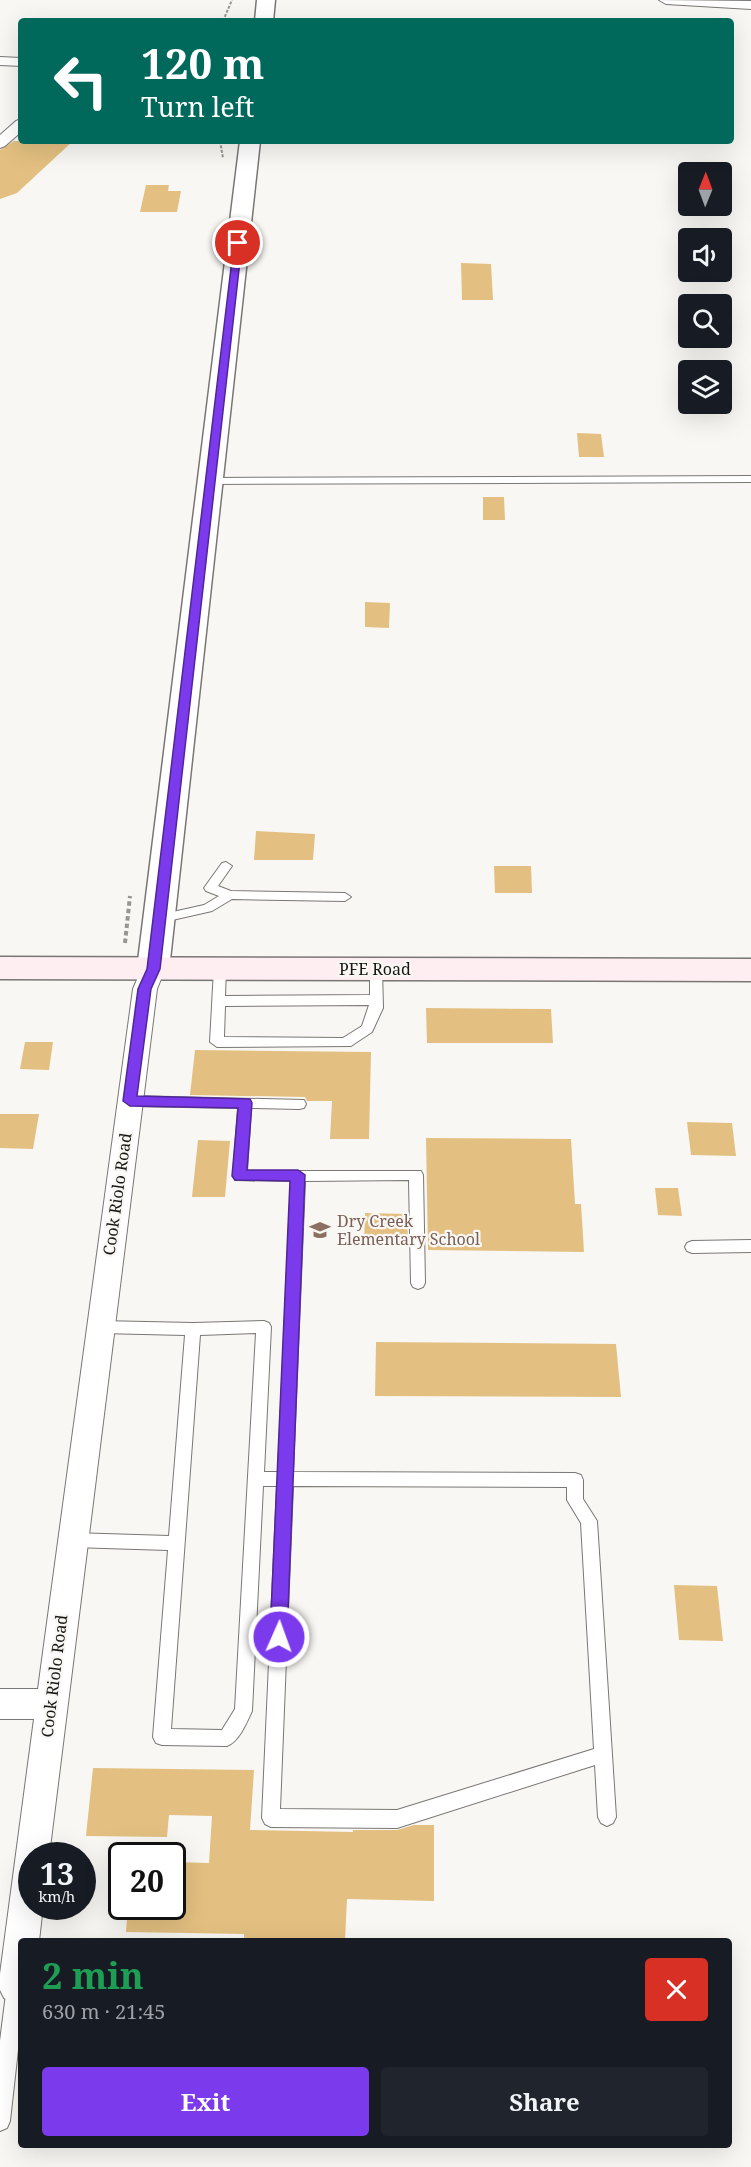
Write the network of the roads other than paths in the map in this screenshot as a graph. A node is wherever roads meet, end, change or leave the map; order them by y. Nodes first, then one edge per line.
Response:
1 (266, 0) edge
2 (666, 0) edge
3 (751, 4) edge
4 (264, 18) edge
5 (0, 61) edge
6 (18, 62) edge
7 (18, 127) edge
8 (0, 143) edge
9 (250, 144) edge
10 (751, 479) edge
11 (210, 481) junction
12 (226, 866) dead end
13 (230, 895) junction
14 (345, 897) dead end
15 (159, 919) junction
16 (0, 968) edge
17 (153, 969) junction
18 (220, 969) junction
19 (376, 969) junction
20 (751, 970) edge
21 (218, 1000) junction
22 (376, 1000) junction
23 (130, 1101) junction
24 (246, 1103) junction
25 (299, 1104) dead end
26 (298, 1175) junction
27 (751, 1246) edge
28 (692, 1247) dead end
29 (418, 1283) dead end
30 (100, 1327) junction
31 (194, 1329) junction
32 (256, 1479) junction
33 (285, 1479) junction
34 (72, 1540) junction
35 (177, 1543) junction
36 (0, 1704) edge
37 (50, 1704) junction
38 (603, 1754) junction
39 (607, 1817) dead end
40 (34, 1842) edge
41 (24, 1920) edge
42 (22, 1938) edge
43 (18, 1993) edge
44 (0, 2121) edge

1 - 4 street
2 - 3 street
5 - 6 street
7 - 8 street
9 - 11 street, Cook Riolo Road
10 - 11 lane
11 - 15 street, Cook Riolo Road
12 - 13 lane
13 - 14 lane
13 - 15 lane
15 - 17 street, Cook Riolo Road
16 - 17 main road, PFE Road
17 - 18 main road, PFE Road
17 - 23 street, Cook Riolo Road
18 - 19 main road, PFE Road
18 - 21 lane
19 - 20 main road, PFE Road
19 - 22 lane
21 - 22 lane
21 - 22 lane
23 - 24 lane
23 - 30 street, Cook Riolo Road
24 - 25 lane
24 - 26 lane
26 - 29 lane
26 - 33 lane
27 - 28 lane
30 - 31 lane
30 - 34 street, Cook Riolo Road
31 - 32 lane
31 - 35 lane
32 - 33 lane
32 - 35 lane
33 - 38 lane
33 - 38 lane
34 - 35 lane
34 - 37 street, Cook Riolo Road
36 - 37 street
37 - 40 street, Cook Riolo Road
38 - 39 lane
41 - 42 street, Cook Riolo Road
43 - 44 lane

